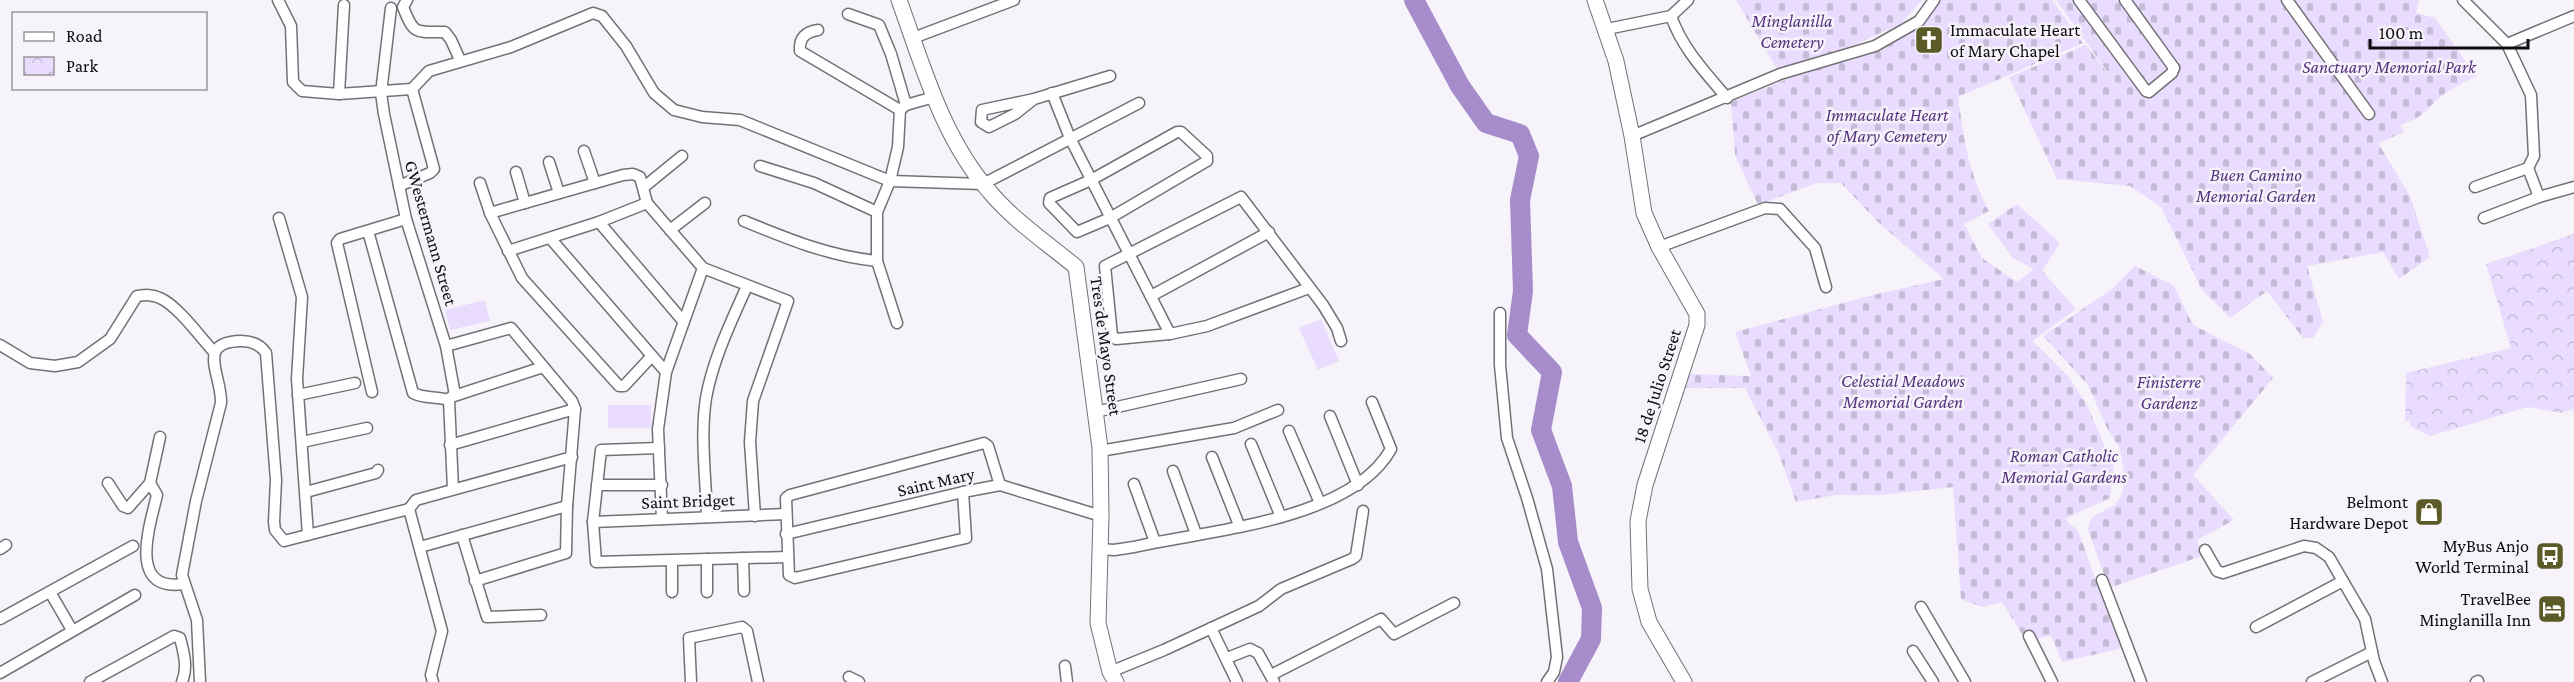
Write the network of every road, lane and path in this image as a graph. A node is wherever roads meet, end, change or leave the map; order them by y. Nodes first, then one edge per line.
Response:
1 (278, 0) edge
2 (407, 0) edge
3 (899, 0) edge
4 (1014, 0) edge
5 (1595, 0) edge
6 (1688, 0) edge
7 (1934, 0) edge
8 (2079, 0) edge
9 (2125, 0) edge
10 (2287, 0) edge
11 (2463, 0) edge
12 (344, 5) dead end
13 (391, 8) dead end
14 (848, 14) dead end
15 (1671, 16) junction
16 (2574, 16) edge
17 (1607, 29) junction
18 (818, 30) dead end
19 (913, 39) junction
20 (2507, 44) junction
21 (460, 60) junction
22 (1110, 76) dead end
23 (412, 89) junction
24 (381, 93) junction
25 (1052, 93) junction
26 (339, 94) junction
27 (934, 97) junction
28 (1727, 98) junction
29 (1034, 99) dead end
30 (1139, 103) dead end
31 (903, 107) junction
32 (2369, 114) dead end
33 (1632, 136) junction
34 (1070, 138) junction
35 (584, 151) dead end
36 (682, 156) dead end
37 (549, 162) dead end
38 (760, 166) dead end
39 (2528, 168) junction
40 (516, 172) dead end
41 (1091, 180) junction
42 (890, 181) junction
43 (480, 183) dead end
44 (595, 183) junction
45 (983, 184) junction
46 (399, 186) junction
47 (644, 187) junction
48 (2475, 187) dead end
49 (2574, 187) edge
50 (559, 194) junction
51 (2540, 197) junction
52 (525, 203) junction
53 (647, 203) junction
54 (705, 203) dead end
55 (877, 212) junction
56 (490, 213) junction
57 (279, 218) dead end
58 (1110, 218) junction
59 (2484, 218) dead end
60 (406, 219) junction
61 (744, 221) dead end
62 (599, 222) junction
63 (669, 230) junction
64 (368, 231) junction
65 (1269, 232) junction
66 (550, 238) junction
67 (1659, 247) junction
68 (508, 251) junction
69 (1130, 255) junction
70 (877, 261) junction
71 (703, 268) junction
72 (747, 286) junction
73 (1826, 287) dead end
74 (1309, 288) junction
75 (1151, 296) junction
76 (1500, 313) dead end
77 (683, 321) junction
78 (897, 323) dead end
79 (1170, 334) junction
80 (1341, 341) dead end
81 (0, 345) edge
82 (446, 346) junction
83 (214, 352) junction
84 (651, 357) junction
85 (543, 367) junction
86 (666, 372) junction
87 (1242, 380) dead end
88 (355, 383) dead end
89 (372, 392) dead end
90 (298, 395) junction
91 (452, 398) junction
92 (1372, 402) dead end
93 (575, 409) junction
94 (1278, 410) dead end
95 (1095, 412) junction
96 (1330, 416) dead end
97 (367, 428) dead end
98 (1289, 430) dead end
99 (159, 437) dead end
100 (302, 442) junction
101 (1251, 444) dead end
102 (450, 445) junction
103 (659, 448) junction
104 (1100, 451) junction
105 (572, 457) junction
106 (1212, 457) dead end
107 (378, 470) dead end
108 (1173, 471) dead end
109 (108, 483) dead end
110 (150, 483) junction
111 (1134, 484) dead end
112 (597, 485) junction
113 (662, 485) junction
114 (1000, 485) junction
115 (1358, 485) junction
116 (453, 489) junction
117 (306, 492) junction
118 (963, 492) junction
119 (1320, 503) junction
120 (567, 507) junction
121 (409, 509) junction
122 (1363, 511) dead end
123 (786, 514) junction
124 (1096, 515) junction
125 (755, 516) junction
126 (707, 517) junction
127 (1281, 517) junction
128 (662, 519) junction
129 (592, 522) junction
130 (1239, 525) junction
131 (786, 534) junction
132 (1196, 534) junction
133 (308, 535) junction
134 (462, 535) junction
135 (1155, 542) junction
136 (133, 546) dead end
137 (420, 547) junction
138 (1099, 549) junction
139 (2205, 550) dead end
140 (788, 556) junction
141 (743, 558) junction
142 (707, 560) junction
143 (672, 561) junction
144 (2102, 580) dead end
145 (476, 581) junction
146 (2343, 581) junction
147 (183, 584) junction
148 (744, 591) dead end
149 (50, 592) junction
150 (672, 592) dead end
151 (708, 592) dead end
152 (135, 595) dead end
153 (1454, 603) dead end
154 (1921, 607) dead end
155 (541, 615) dead end
156 (0, 619) edge
157 (2256, 627) dead end
158 (1211, 628) junction
159 (72, 630) junction
160 (2029, 636) dead end
161 (1913, 651) dead end
162 (2372, 652) junction
163 (1227, 658) junction
164 (1065, 666) dead end
165 (0, 674) edge
166 (1113, 677) edge
167 (1273, 679) edge
168 (90, 682) edge
169 (182, 682) edge
170 (200, 682) edge
171 (433, 682) edge
172 (691, 682) edge
173 (758, 682) edge
174 (1067, 682) edge
175 (1237, 682) edge
176 (1547, 682) edge
177 (1684, 682) edge
178 (1933, 682) edge
179 (1965, 682) edge
180 (2052, 682) edge
181 (2141, 682) edge
182 (2312, 682) edge
183 (2382, 682) edge

1 - 26 street
2 - 21 street
3 - 19 street, Tres de Mayo Street
4 - 19 street
5 - 17 street, 18 de Julio Street
6 - 15 street
7 - 28 street
8 - 9 street
10 - 32 street
11 - 20 street
12 - 26 street
13 - 24 street, GWestermann Street
14 - 31 street
15 - 17 street
15 - 28 street
16 - 20 street
17 - 33 street, 18 de Julio Street
18 - 31 street
19 - 27 street, Tres de Mayo Street
20 - 39 street
21 - 23 street
21 - 42 street
22 - 25 street
23 - 24 street
23 - 46 street
24 - 26 street
24 - 46 street, GWestermann Street
25 - 29 street
25 - 34 street
27 - 31 street
27 - 45 street, Tres de Mayo Street
28 - 33 street
30 - 34 street
31 - 42 street
33 - 67 street, 18 de Julio Street
34 - 41 street
34 - 45 street
35 - 44 street
36 - 47 street
37 - 50 street
38 - 55 street
39 - 48 street
39 - 51 street
40 - 52 street
41 - 58 street
41 - 58 street
41 - 58 street
42 - 45 street
42 - 55 street
43 - 56 street
44 - 47 street
44 - 50 street
45 - 95 street, Tres de Mayo Street
46 - 60 street, GWestermann Street
47 - 53 street
49 - 51 street
50 - 52 street
51 - 59 street
52 - 56 street
53 - 62 street
53 - 63 street
54 - 63 street
55 - 70 street
56 - 68 street
57 - 90 street
58 - 69 street
60 - 64 street
60 - 82 street, GWestermann Street
61 - 70 street
62 - 66 street
62 - 77 street
63 - 71 street
64 - 89 street
64 - 91 street
65 - 69 street
65 - 74 street
65 - 75 street
66 - 68 street
66 - 84 street
67 - 73 street
67 - 177 street, 18 de Julio Street
68 - 84 street
69 - 75 street
69 - 79 street
70 - 78 street
71 - 72 street
71 - 77 street
72 - 125 street
72 - 126 street
74 - 79 street
74 - 80 street
75 - 79 street
76 - 176 street
77 - 86 street
81 - 83 street
82 - 85 street
82 - 91 street, GWestermann Street
83 - 133 street
83 - 147 street
84 - 86 street
85 - 91 street
85 - 93 street
86 - 103 street
87 - 95 street
88 - 90 street
90 - 100 street
91 - 102 street, GWestermann Street
92 - 115 street
93 - 102 street
93 - 105 street
94 - 104 street
95 - 104 street, Tres de Mayo Street
96 - 115 street
97 - 100 street
98 - 119 street
99 - 110 street
100 - 117 street
101 - 127 street
102 - 116 street, GWestermann Street
103 - 112 street
103 - 113 street
104 - 124 street, Tres de Mayo Street
105 - 116 street
105 - 120 street
106 - 130 street
107 - 117 street
108 - 132 street
109 - 110 street
110 - 147 street
111 - 135 street
112 - 113 street
112 - 129 street
113 - 128 street
114 - 118 street, Saint Mary
114 - 123 street
114 - 124 street, Saint Mary
115 - 119 street
116 - 121 street
117 - 133 street
118 - 131 street, Saint Mary
118 - 140 street
119 - 127 street
120 - 134 street
120 - 145 street
121 - 133 street
121 - 137 street
122 - 158 street
123 - 125 street, Saint Bridget
123 - 131 street
124 - 138 street, Tres de Mayo Street
125 - 126 street, Saint Bridget
126 - 128 street, Saint Bridget
127 - 130 street
128 - 129 street, Saint Bridget
129 - 143 street
130 - 132 street
131 - 140 street
132 - 135 street
134 - 137 street
134 - 145 street
135 - 138 street
136 - 149 street
137 - 171 street
138 - 166 street, Tres de Mayo Street
139 - 146 street
140 - 141 street
141 - 142 street
141 - 148 street
142 - 143 street
142 - 151 street
143 - 150 street
144 - 181 street
145 - 155 street
146 - 157 street
146 - 162 street
147 - 170 street
149 - 156 street
149 - 159 street
152 - 159 street
153 - 167 street
154 - 179 street
158 - 163 street
158 - 166 street
159 - 165 street
160 - 180 street
161 - 178 street
162 - 182 street
162 - 183 street
163 - 167 street
163 - 175 street
164 - 174 street
168 - 169 street
172 - 173 street

